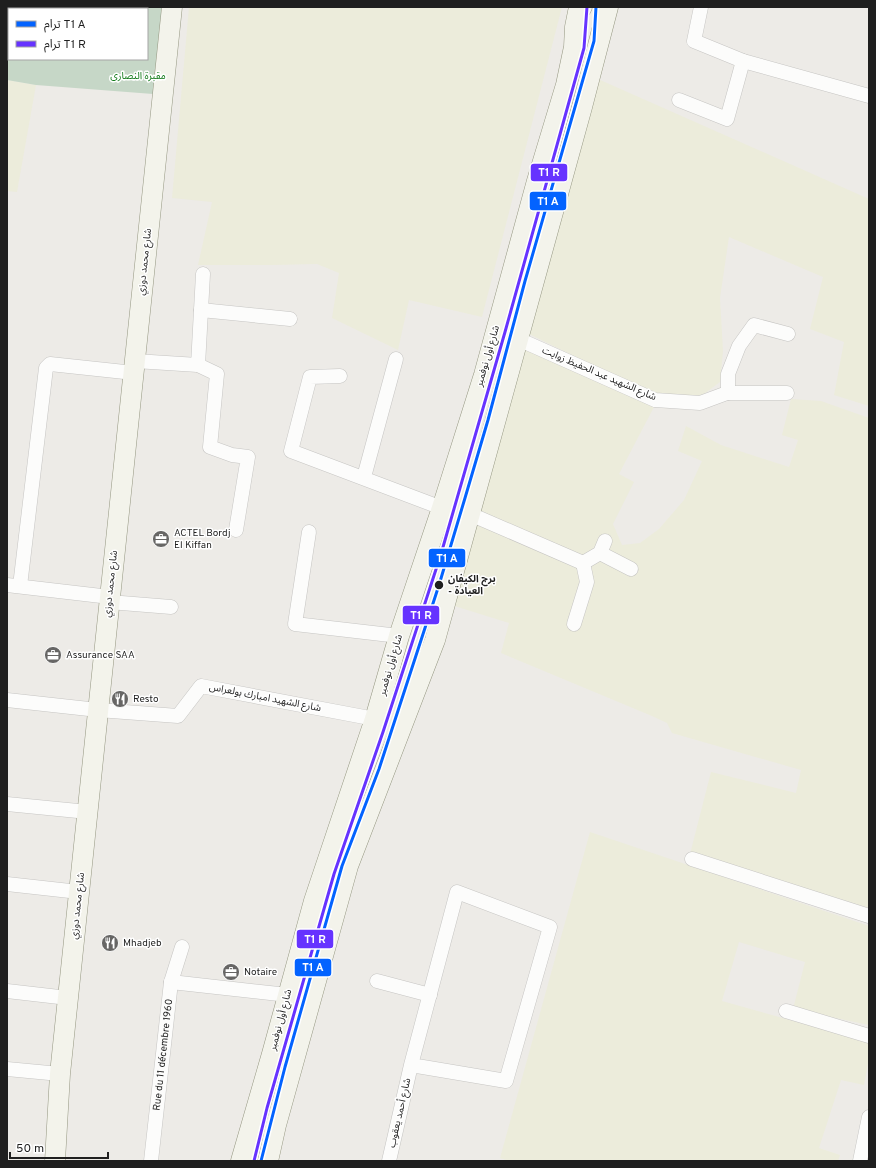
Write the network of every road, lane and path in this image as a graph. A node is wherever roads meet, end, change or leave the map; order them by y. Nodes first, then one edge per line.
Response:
1 (172, 7) edge
2 (582, 7) edge
3 (608, 7) edge
4 (701, 7) edge
5 (743, 61) junction
6 (869, 96) edge
7 (679, 100) dead end
8 (203, 274) dead end
9 (201, 310) junction
10 (290, 319) dead end
11 (788, 334) dead end
12 (518, 339) junction
13 (396, 359) dead end
14 (198, 365) junction
15 (134, 367) junction
16 (340, 376) dead end
17 (728, 393) junction
18 (787, 393) dead end
19 (364, 477) junction
20 (442, 508) junction
21 (470, 514) junction
22 (236, 530) dead end
23 (309, 532) dead end
24 (583, 563) junction
25 (631, 569) dead end
26 (14, 586) edge
27 (110, 600) junction
28 (171, 607) dead end
29 (574, 624) dead end
30 (399, 636) junction
31 (7, 700) edge
32 (98, 710) junction
33 (375, 719) junction
34 (7, 804) edge
35 (88, 812) junction
36 (692, 859) dead end
37 (7, 884) edge
38 (79, 892) junction
39 (869, 916) edge
40 (181, 949) dead end
41 (377, 981) dead end
42 (171, 982) junction
43 (7, 991) edge
44 (288, 995) junction
45 (430, 995) junction
46 (68, 998) junction
47 (786, 1011) dead end
48 (869, 1036) edge
49 (411, 1065) junction
50 (7, 1069) edge
51 (60, 1074) junction
52 (869, 1117) edge
53 (55, 1161) edge
54 (152, 1161) edge
55 (241, 1161) edge
56 (268, 1161) edge
57 (389, 1161) edge
58 (860, 1161) edge

1 - 15 main road, شارع محمد دوزي
2 - 20 main road, شارع أول نوفمبر
3 - 12 main road
4 - 5 street
5 - 6 street
5 - 7 street
8 - 9 street
9 - 10 street
9 - 14 street
11 - 17 street
12 - 17 street, شارع الشهيد عبد الحفيظ زوايت
12 - 21 main road
13 - 19 street
14 - 15 street
14 - 22 street
15 - 26 street
15 - 27 main road, شارع محمد دوزي
16 - 19 street
17 - 18 street, شارع الشهيد عبد الحفيظ زوايت
19 - 20 street
20 - 30 main road, شارع أول نوفمبر
21 - 24 street
21 - 56 main road
23 - 30 street
24 - 25 street
24 - 29 street
26 - 27 street
27 - 28 street
27 - 32 main road, شارع محمد دوزي
30 - 33 main road, شارع أول نوفمبر
31 - 32 street
32 - 33 street, شارع الشهيد امبارك بولعراس
32 - 35 main road, شارع محمد دوزي
33 - 44 main road, شارع أول نوفمبر
34 - 35 street
35 - 38 main road, شارع محمد دوزي
36 - 39 street
37 - 38 street
38 - 46 main road, شارع محمد دوزي
40 - 42 street, Rue du 11 décembre 1960
41 - 45 street
42 - 44 street
42 - 54 street, Rue du 11 décembre 1960
43 - 46 street
44 - 55 main road, شارع أول نوفمبر
45 - 49 street, شارع أحمد يعقوب
45 - 49 street, شارع أحمد يعقوب
46 - 51 main road, شارع محمد دوزي
47 - 48 street
49 - 57 street, شارع أحمد يعقوب
50 - 51 street
51 - 53 main road, شارع محمد دوزي
52 - 58 street

